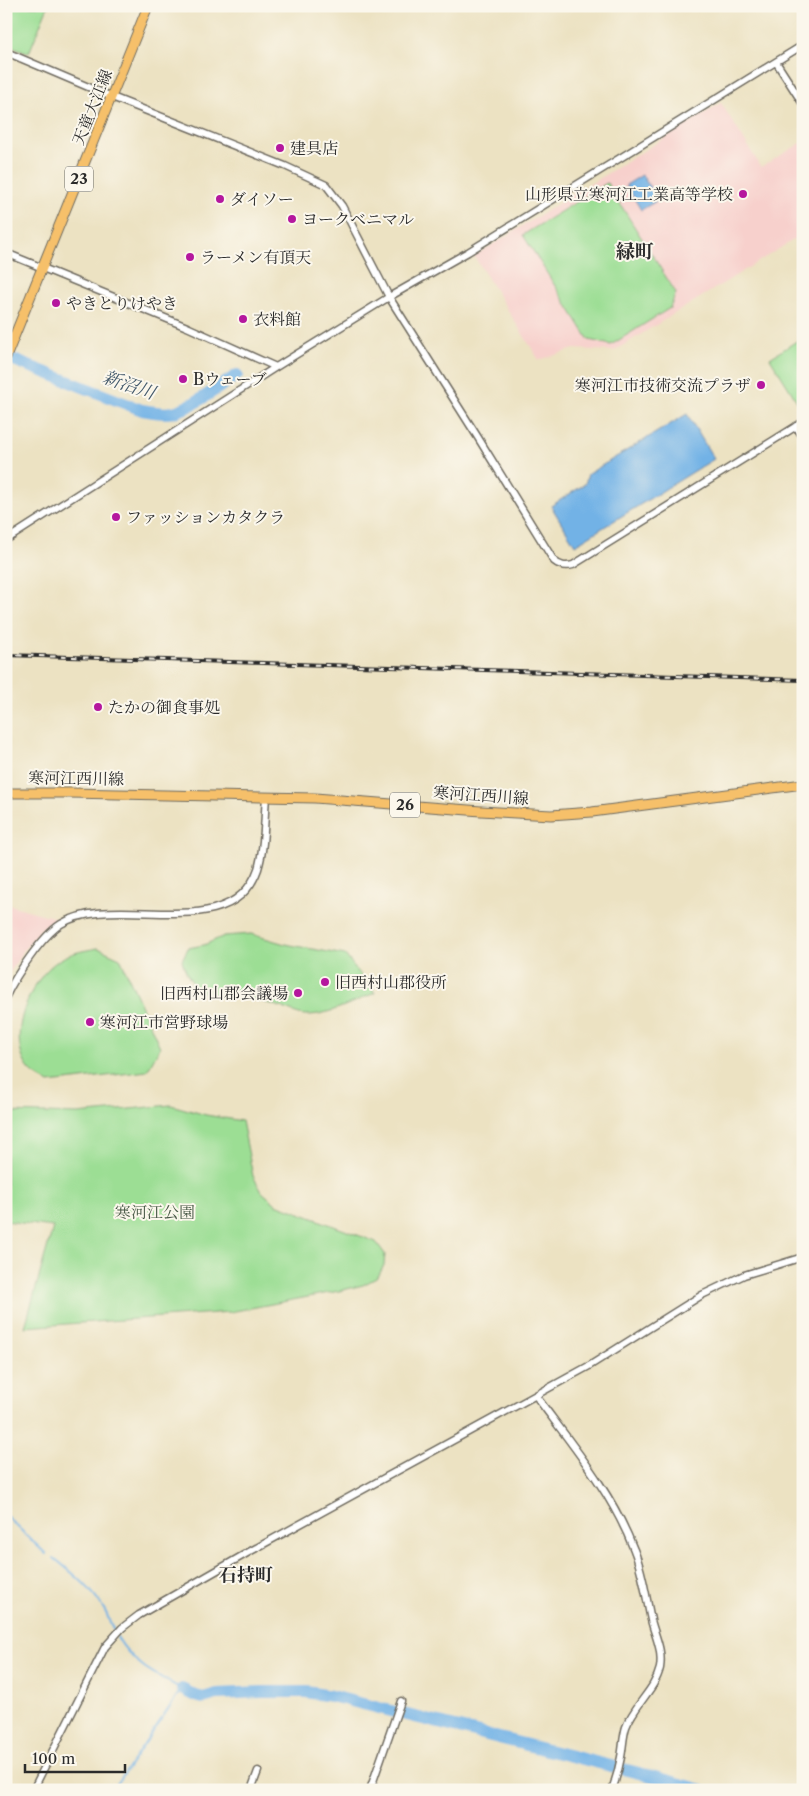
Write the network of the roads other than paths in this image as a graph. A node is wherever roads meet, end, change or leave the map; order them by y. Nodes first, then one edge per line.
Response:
1 (148, 6) edge
2 (803, 45) edge
3 (6, 52) edge
4 (776, 62) junction
5 (112, 97) junction
6 (803, 104) edge
7 (6, 253) edge
8 (43, 268) junction
9 (389, 297) junction
10 (7, 354) edge
11 (276, 367) junction
12 (803, 422) edge
13 (796, 426) junction
14 (803, 437) edge
15 (6, 540) edge
16 (803, 784) edge
17 (6, 793) edge
18 (266, 797) junction
19 (6, 996) edge
20 (803, 1257) edge
21 (536, 1396) junction
22 (401, 1700) dead end
23 (258, 1771) dead end
24 (33, 1790) edge
25 (251, 1790) edge
26 (370, 1790) edge
27 (612, 1790) edge

1 - 5 main road, 天童大江線 / 23
2 - 4 street
3 - 5 street
4 - 6 street
4 - 9 street
5 - 8 main road, 天童大江線 / 23
5 - 9 street
7 - 8 street
8 - 10 main road, 天童大江線 / 23
8 - 11 street
9 - 11 street
9 - 13 street
11 - 15 street
12 - 13 street
13 - 14 street
16 - 18 main road, 寒河江西川線 / 26
17 - 18 main road, 寒河江西川線 / 26
18 - 19 street
20 - 21 street
21 - 24 street
21 - 27 street
22 - 26 street
23 - 25 street

